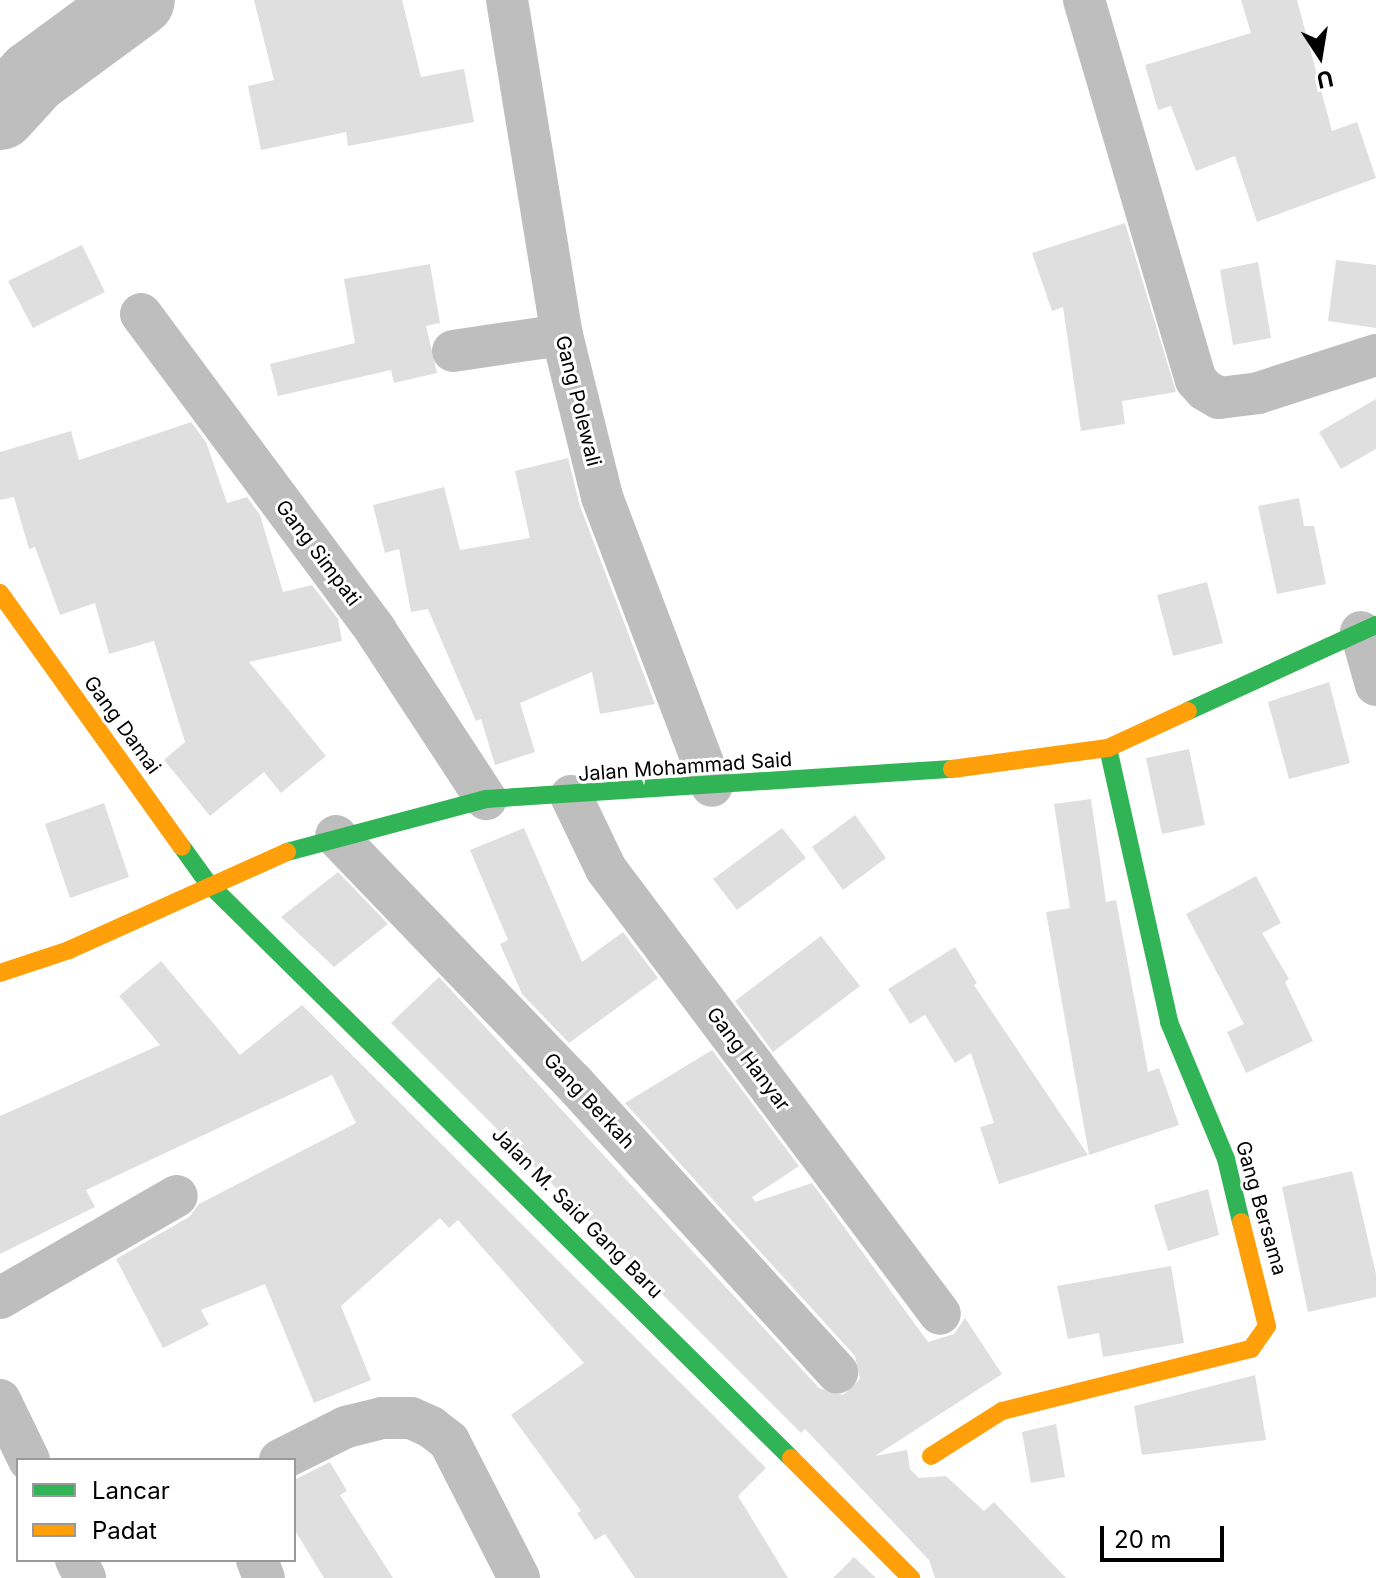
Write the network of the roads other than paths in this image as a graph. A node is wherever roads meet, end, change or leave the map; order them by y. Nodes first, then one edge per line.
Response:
1 (507, 0) edge
2 (1084, 0) edge
3 (141, 314) dead end
4 (562, 335) junction
5 (453, 351) dead end
6 (1376, 355) edge
7 (0, 593) edge
8 (1368, 628) edge
9 (1376, 685) edge
10 (1108, 748) junction
11 (712, 786) junction
12 (571, 796) junction
13 (486, 799) junction
14 (336, 836) junction
15 (208, 883) junction
16 (0, 973) edge
17 (177, 1196) dead end
18 (0, 1298) edge
19 (940, 1314) dead end
20 (837, 1372) dead end
21 (0, 1400) edge
22 (931, 1456) dead end
23 (28, 1458) edge
24 (284, 1458) edge
25 (519, 1578) edge
26 (911, 1578) edge

1 - 4 street, Gang Polewali
2 - 6 street
3 - 13 street, Gang Simpati
4 - 5 street
4 - 11 street, Gang Polewali
7 - 15 street, Gang Damai
8 - 9 street
8 - 10 street, Jalan Mohammad Said
10 - 11 street, Jalan Mohammad Said
10 - 22 street, Gang Bersama
11 - 12 street, Jalan Mohammad Said
12 - 13 street, Jalan Mohammad Said
12 - 19 street, Gang Hanyar
13 - 14 street, Jalan Mohammad Said
14 - 15 street, Jalan Mohammad Said
14 - 20 street, Gang Berkah
15 - 16 street, Jalan Mohammad Said
15 - 26 street, Jalan M. Said Gang Baru
17 - 18 street
21 - 23 street
24 - 25 street

